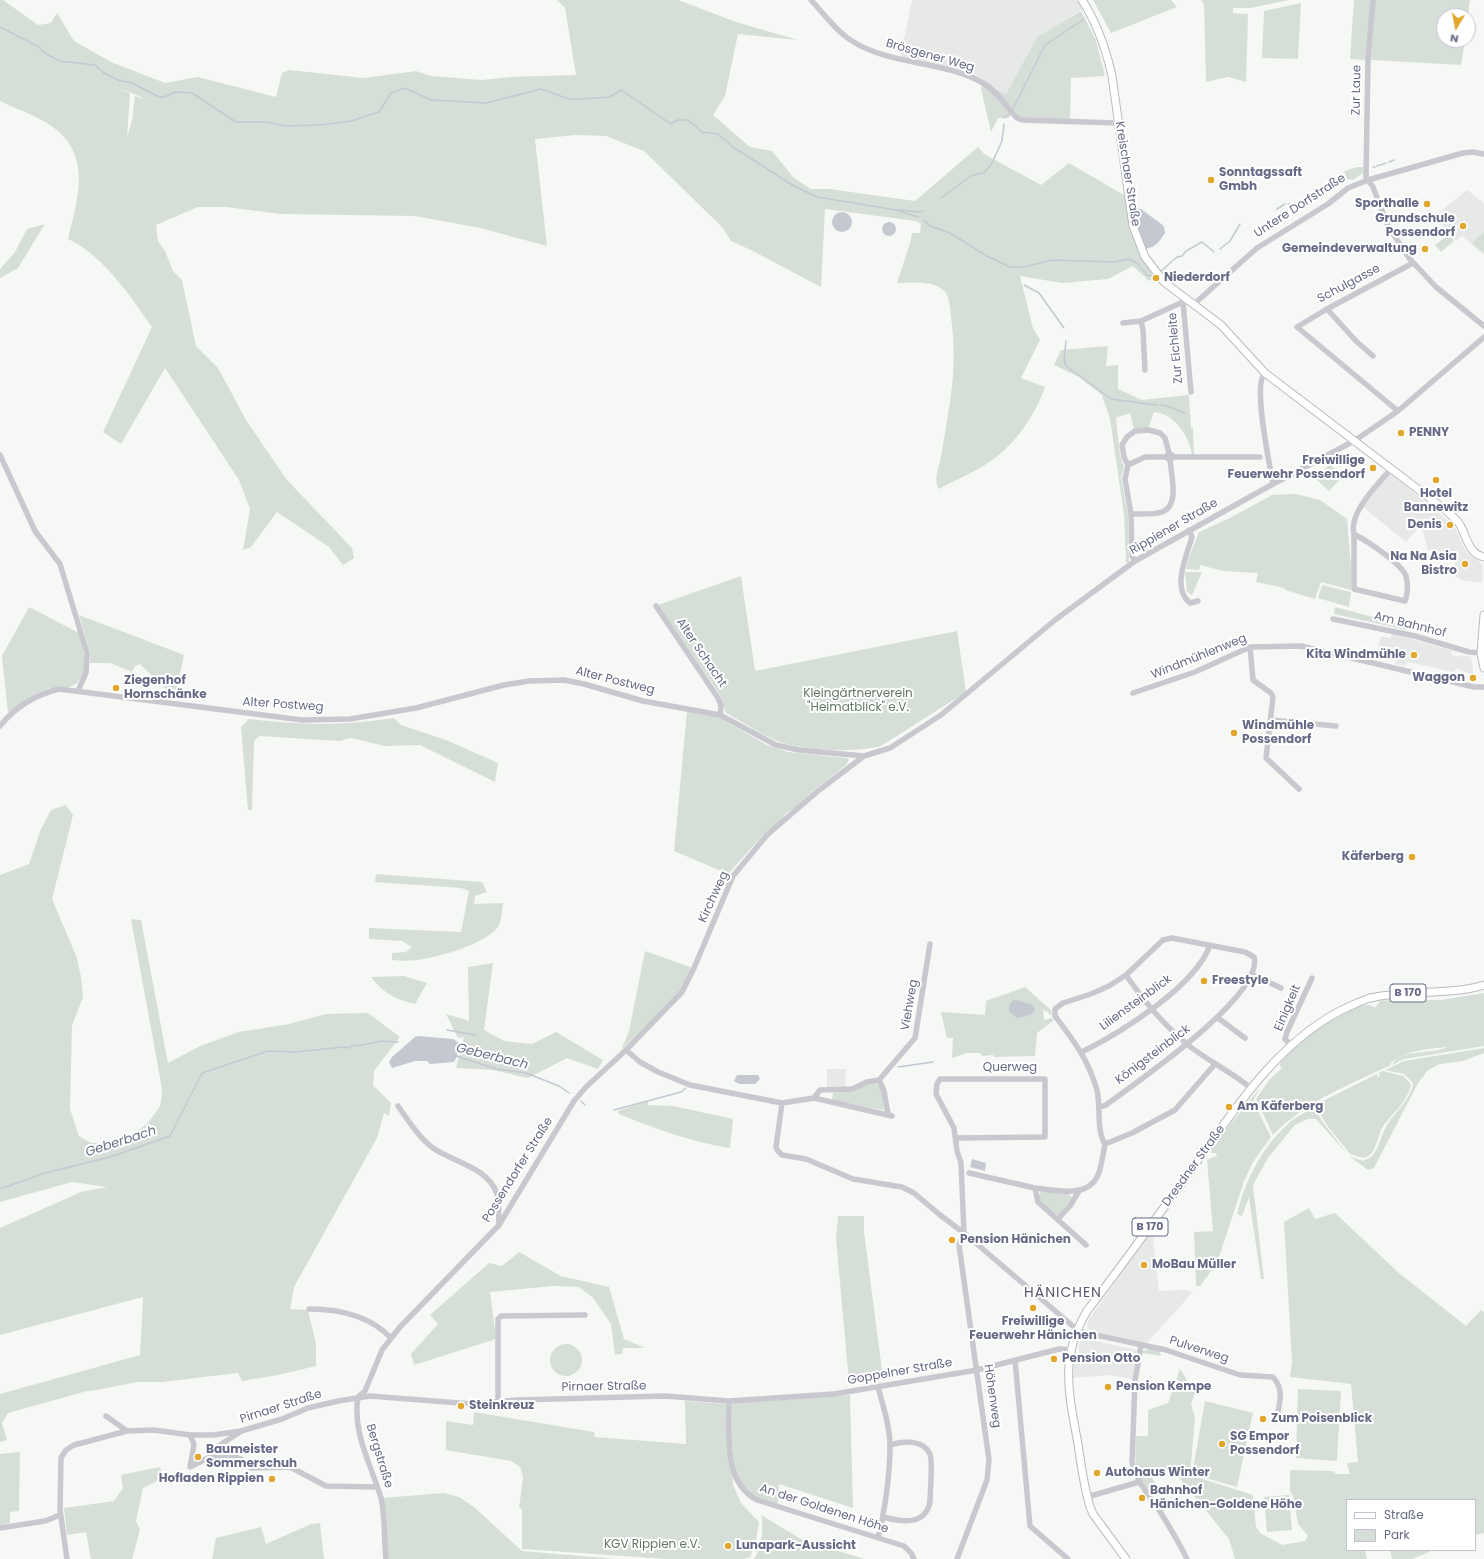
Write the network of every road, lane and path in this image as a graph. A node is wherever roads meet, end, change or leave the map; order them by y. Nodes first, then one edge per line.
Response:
1 (811, 0) edge
2 (1082, 0) edge
3 (1373, 0) edge
4 (1118, 123) junction
5 (1484, 154) edge
6 (1368, 180) junction
7 (1413, 263) junction
8 (1188, 302) junction
9 (1327, 309) junction
10 (1141, 321) junction
11 (1123, 323) dead end
12 (1484, 326) edge
13 (1484, 337) edge
14 (1373, 356) dead end
15 (1145, 370) dead end
16 (1265, 373) junction
17 (1191, 392) dead end
18 (1398, 411) junction
19 (1354, 441) junction
20 (0, 455) edge
21 (1170, 457) junction
22 (1260, 457) dead end
23 (1128, 465) junction
24 (1392, 468) junction
25 (1273, 484) junction
26 (1131, 514) junction
27 (1189, 530) junction
28 (1354, 534) junction
29 (1484, 557) edge
30 (1135, 561) junction
31 (1198, 601) dead end
32 (656, 606) dead end
33 (1484, 615) edge
34 (1333, 619) dead end
35 (1250, 647) junction
36 (1481, 652) junction
37 (1484, 668) edge
38 (1484, 687) edge
39 (78, 691) junction
40 (1133, 693) dead end
41 (720, 715) junction
42 (1270, 720) junction
43 (0, 726) edge
44 (1336, 726) dead end
45 (864, 756) junction
46 (1299, 789) dead end
47 (930, 944) dead end
48 (1210, 945) junction
49 (1251, 974) junction
50 (1126, 975) junction
51 (1312, 978) dead end
52 (1484, 985) edge
53 (1281, 988) dead end
54 (1152, 1008) junction
55 (1218, 1018) junction
56 (1245, 1038) dead end
57 (1187, 1044) junction
58 (1291, 1045) junction
59 (626, 1050) junction
60 (1082, 1052) junction
61 (1215, 1064) junction
62 (879, 1080) junction
63 (1252, 1088) junction
64 (814, 1098) junction
65 (782, 1103) junction
66 (398, 1106) dead end
67 (1100, 1107) junction
68 (956, 1138) junction
69 (1105, 1144) junction
70 (969, 1173) dead end
71 (1035, 1188) junction
72 (1079, 1191) junction
73 (1058, 1219) junction
74 (499, 1225) junction
75 (964, 1233) junction
76 (1086, 1245) dead end
77 (309, 1309) dead end
78 (585, 1316) dead end
79 (1077, 1329) junction
80 (391, 1338) junction
81 (1141, 1345) junction
82 (1071, 1350) junction
83 (1015, 1360) junction
84 (977, 1370) junction
85 (878, 1387) junction
86 (358, 1397) junction
87 (729, 1400) junction
88 (498, 1401) junction
89 (106, 1416) dead end
90 (1276, 1417) dead end
91 (127, 1431) junction
92 (241, 1431) junction
93 (190, 1435) junction
94 (890, 1445) junction
95 (220, 1457) junction
96 (1139, 1482) junction
97 (376, 1487) junction
98 (1087, 1497) junction
99 (60, 1515) junction
100 (883, 1517) junction
101 (0, 1528) edge
102 (878, 1538) junction
103 (67, 1559) edge
104 (386, 1559) edge
105 (914, 1559) edge
106 (957, 1559) edge
107 (1068, 1559) edge
108 (1126, 1559) edge
109 (1187, 1559) edge

1 - 4 street, Brösgener Weg
2 - 4 main road, Kreischaer Straße
3 - 6 street, Zur Laue
4 - 8 main road, Kreischaer Straße
5 - 6 street, Untere Dorfstraße
6 - 7 street
6 - 8 street, Untere Dorfstraße
7 - 9 street, Schulgasse
7 - 12 street
8 - 10 street, Zur Eichleite
8 - 16 main road, Kreischaer Straße
8 - 17 street, Zur Eichleite
9 - 14 street
9 - 18 street, Schulgasse
10 - 11 street, Zur Eichleite
10 - 15 street
13 - 18 street, Rippiener Straße
16 - 19 main road, Kreischaer Straße
16 - 25 street
18 - 19 street, Rippiener Straße
19 - 24 main road, Kreischaer Straße
19 - 25 street, Rippiener Straße
20 - 39 street
21 - 22 street
21 - 23 street
21 - 23 street
21 - 26 street
23 - 26 street
24 - 28 street
24 - 29 main road, Kreischaer Straße
25 - 27 street, Rippiener Straße
26 - 30 street
27 - 30 street, Rippiener Straße
27 - 31 street
28 - 28 street
30 - 45 street, Rippiener Straße
32 - 41 street, Alter Schacht
33 - 36 main road
34 - 36 street, Am Bahnhof
35 - 38 street, Windmühlenweg
35 - 40 street, Windmühlenweg
35 - 42 street
36 - 37 main road
39 - 41 street, Alter Postweg
39 - 43 street
41 - 45 street, Alter Postweg
42 - 44 street
42 - 46 street
45 - 59 street, Kirchweg
47 - 62 street, Viehweg
48 - 49 street
48 - 50 street
48 - 54 street, Liliensteinblick
49 - 53 street
49 - 55 street, Königsteinblick
50 - 54 street
50 - 60 street
51 - 58 street, Einigkeit
52 - 58 main road, Dresdner Straße / B 170
54 - 57 street
54 - 60 street, Liliensteinblick
55 - 56 street
55 - 57 street, Königsteinblick
57 - 61 street
57 - 67 street, Königsteinblick
58 - 63 main road, Dresdner Straße / B 170
59 - 65 street
59 - 74 street, Possendorfer Straße
60 - 67 street
61 - 63 street
61 - 69 street
62 - 64 street
62 - 64 street
63 - 79 main road, Dresdner Straße / B 170
64 - 65 street
65 - 75 street
66 - 74 street
67 - 69 street
68 - 68 street, Querweg
68 - 75 street, Querweg
69 - 72 street
70 - 71 street
71 - 72 street
71 - 73 street
72 - 73 street
73 - 76 street
74 - 80 street, Possendorfer Straße
75 - 79 street
75 - 84 street, Höhenweg
77 - 80 street
78 - 88 street
79 - 81 street, Pulverweg
79 - 82 main road, Dresdner Straße / B 170
80 - 86 street, Possendorfer Straße
81 - 90 street, Pulverweg
81 - 96 street
82 - 83 street, Goppelner Straße
82 - 98 main road, Dresdner Straße / B 170
83 - 84 street, Goppelner Straße
83 - 107 street
84 - 85 street, Goppelner Straße
84 - 106 street, Höhenweg
85 - 87 street, Goppelner Straße
85 - 94 street
86 - 88 street, Pirnaer Straße
86 - 92 street, Pirnaer Straße
86 - 97 street, Bergstraße
87 - 88 street, Pirnaer Straße
87 - 102 street, An der Goldenen Höhe
89 - 91 street
91 - 93 street, Pirnaer Straße
91 - 99 street, Pirnaer Straße
92 - 93 street, Pirnaer Straße
92 - 95 street
93 - 95 street
94 - 100 street
94 - 100 street
95 - 97 street
96 - 98 street
96 - 109 street
97 - 104 street, Bergstraße
98 - 108 main road, Dresdner Straße / B 170
99 - 101 street
99 - 103 street
100 - 102 street
102 - 105 street, An der Goldenen Höhe

